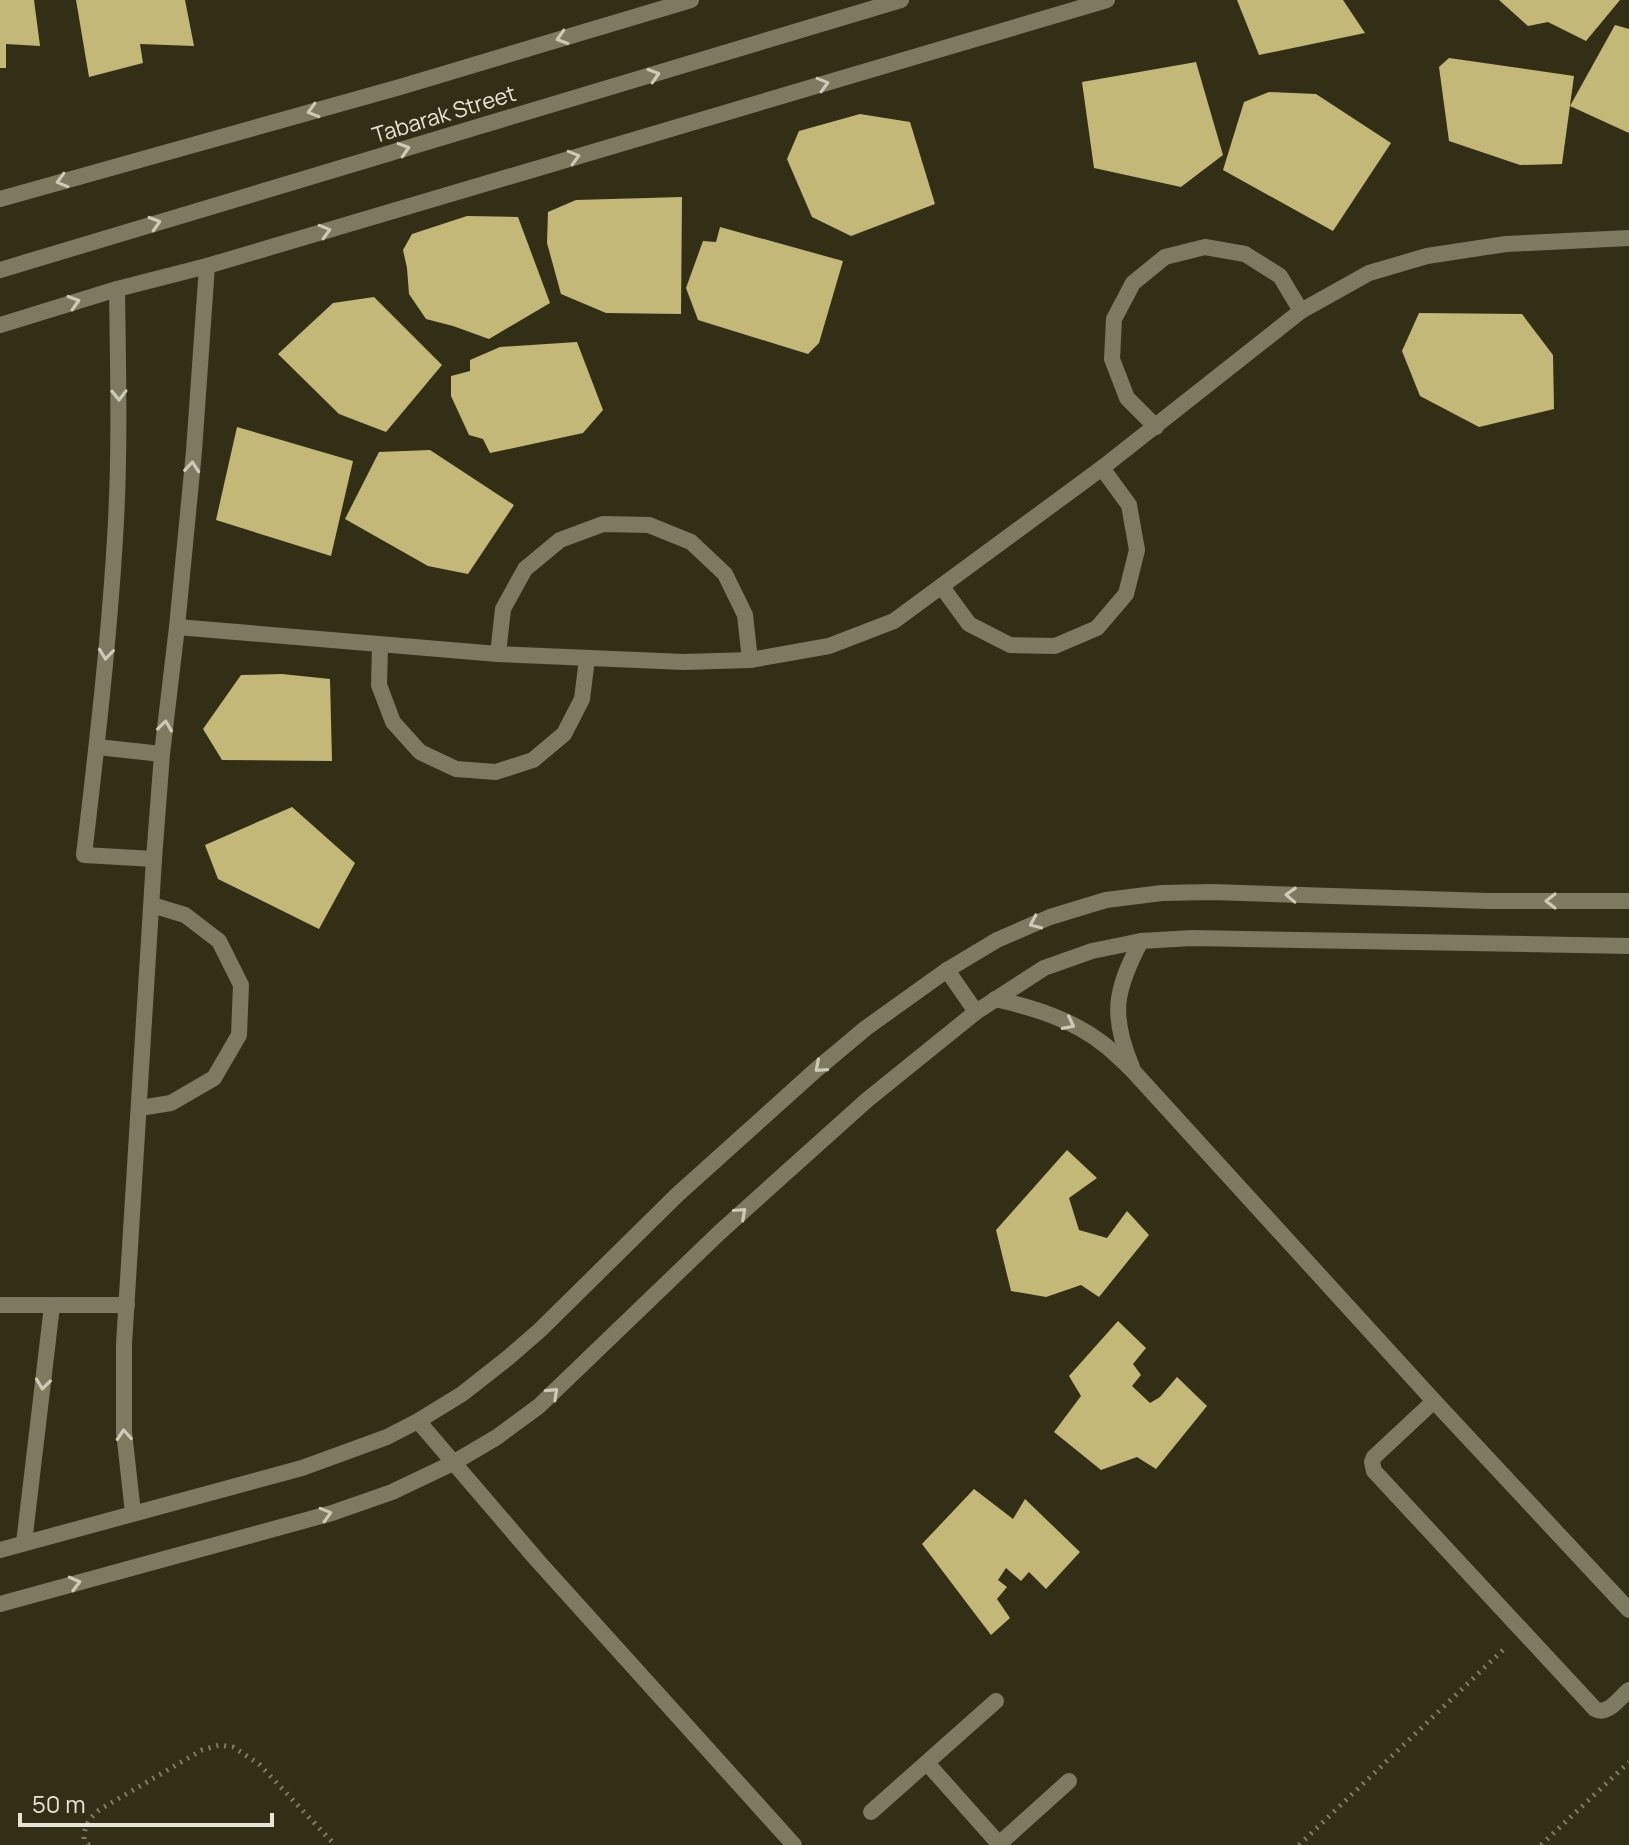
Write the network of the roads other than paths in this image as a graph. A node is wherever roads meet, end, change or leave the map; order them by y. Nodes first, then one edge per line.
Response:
1 (691, 0) edge
2 (901, 0) edge
3 (1107, 0) edge
4 (0, 199) edge
5 (1629, 238) edge
6 (207, 266) junction
7 (0, 270) edge
8 (117, 289) junction
9 (1301, 311) junction
10 (0, 325) edge
11 (1156, 427) junction
12 (1102, 468) junction
13 (942, 587) junction
14 (177, 627) junction
15 (380, 645) junction
16 (498, 654) junction
17 (587, 659) junction
18 (750, 660) junction
19 (97, 747) junction
20 (162, 754) junction
21 (154, 859) junction
22 (1629, 901) edge
23 (152, 905) junction
24 (1141, 941) junction
25 (1629, 946) edge
26 (947, 970) junction
27 (995, 999) junction
28 (976, 1012) junction
29 (1134, 1072) junction
30 (140, 1108) junction
31 (0, 1305) edge
32 (127, 1305) junction
33 (52, 1306) junction
34 (1434, 1401) junction
35 (418, 1421) junction
36 (453, 1463) junction
37 (133, 1513) junction
38 (24, 1543) junction
39 (0, 1550) edge
40 (0, 1604) edge
41 (1629, 1610) edge
42 (1629, 1690) edge
43 (996, 1701) dead end
44 (927, 1763) junction
45 (1069, 1781) dead end
46 (871, 1812) dead end
47 (999, 1844) edge
48 (794, 1845) edge

1 -> 4 street, Tabarak Street
7 -> 2 street, Tabarak Street
6 -> 3 street
5 - 9 street
6 - 8 street
14 -> 6 street
10 -> 8 street
8 -> 19 street
9 - 11 street
9 - 11 street
11 - 12 street
12 - 13 street
12 - 13 street
13 - 18 street
14 - 15 street
20 -> 14 street
15 - 16 street
15 - 17 street
16 - 17 street
16 - 18 street
17 - 18 street
19 - 20 street
19 - 21 street
20 - 21 street
21 - 23 street
22 -> 26 street
23 - 30 street
23 - 30 street
24 - 25 street
24 - 27 street
24 - 29 street
26 - 28 street
26 -> 35 street
27 - 28 street
27 -> 29 street
36 -> 28 street
29 - 34 street
30 - 32 street
31 - 33 street
32 - 33 street
37 -> 32 street
33 -> 38 street
34 - 41 street
34 - 42 street
35 - 36 street
35 - 37 street
40 -> 36 street
36 - 48 street
37 - 38 street
38 - 39 street
43 - 44 street
44 - 46 street
44 - 47 street
45 - 47 street

